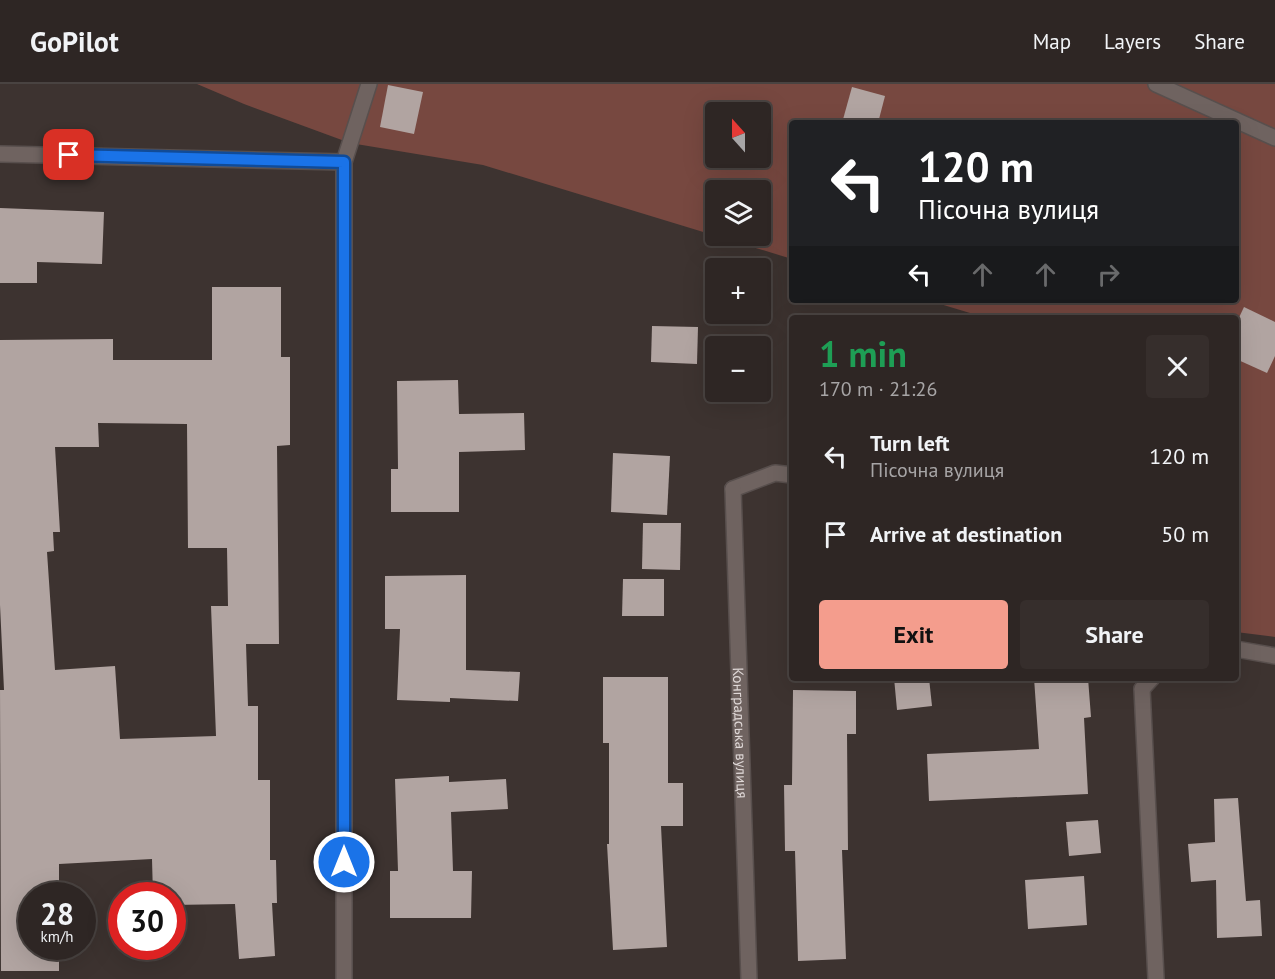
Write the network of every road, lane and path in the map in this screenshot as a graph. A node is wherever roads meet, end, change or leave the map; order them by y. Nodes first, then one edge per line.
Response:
1 (369, 84) edge
2 (1156, 84) edge
3 (1235, 120) edge
4 (1239, 122) edge
5 (1275, 138) edge
6 (0, 154) edge
7 (344, 162) junction
8 (789, 475) edge
9 (1239, 650) edge
10 (1275, 656) edge
11 (1147, 683) edge
12 (344, 979) edge
13 (749, 979) edge
14 (1156, 979) edge

1 - 7 street
2 - 3 street
4 - 5 street
6 - 7 street
7 - 12 street
8 - 13 street, Конградська вулиця
9 - 10 street
11 - 14 street

